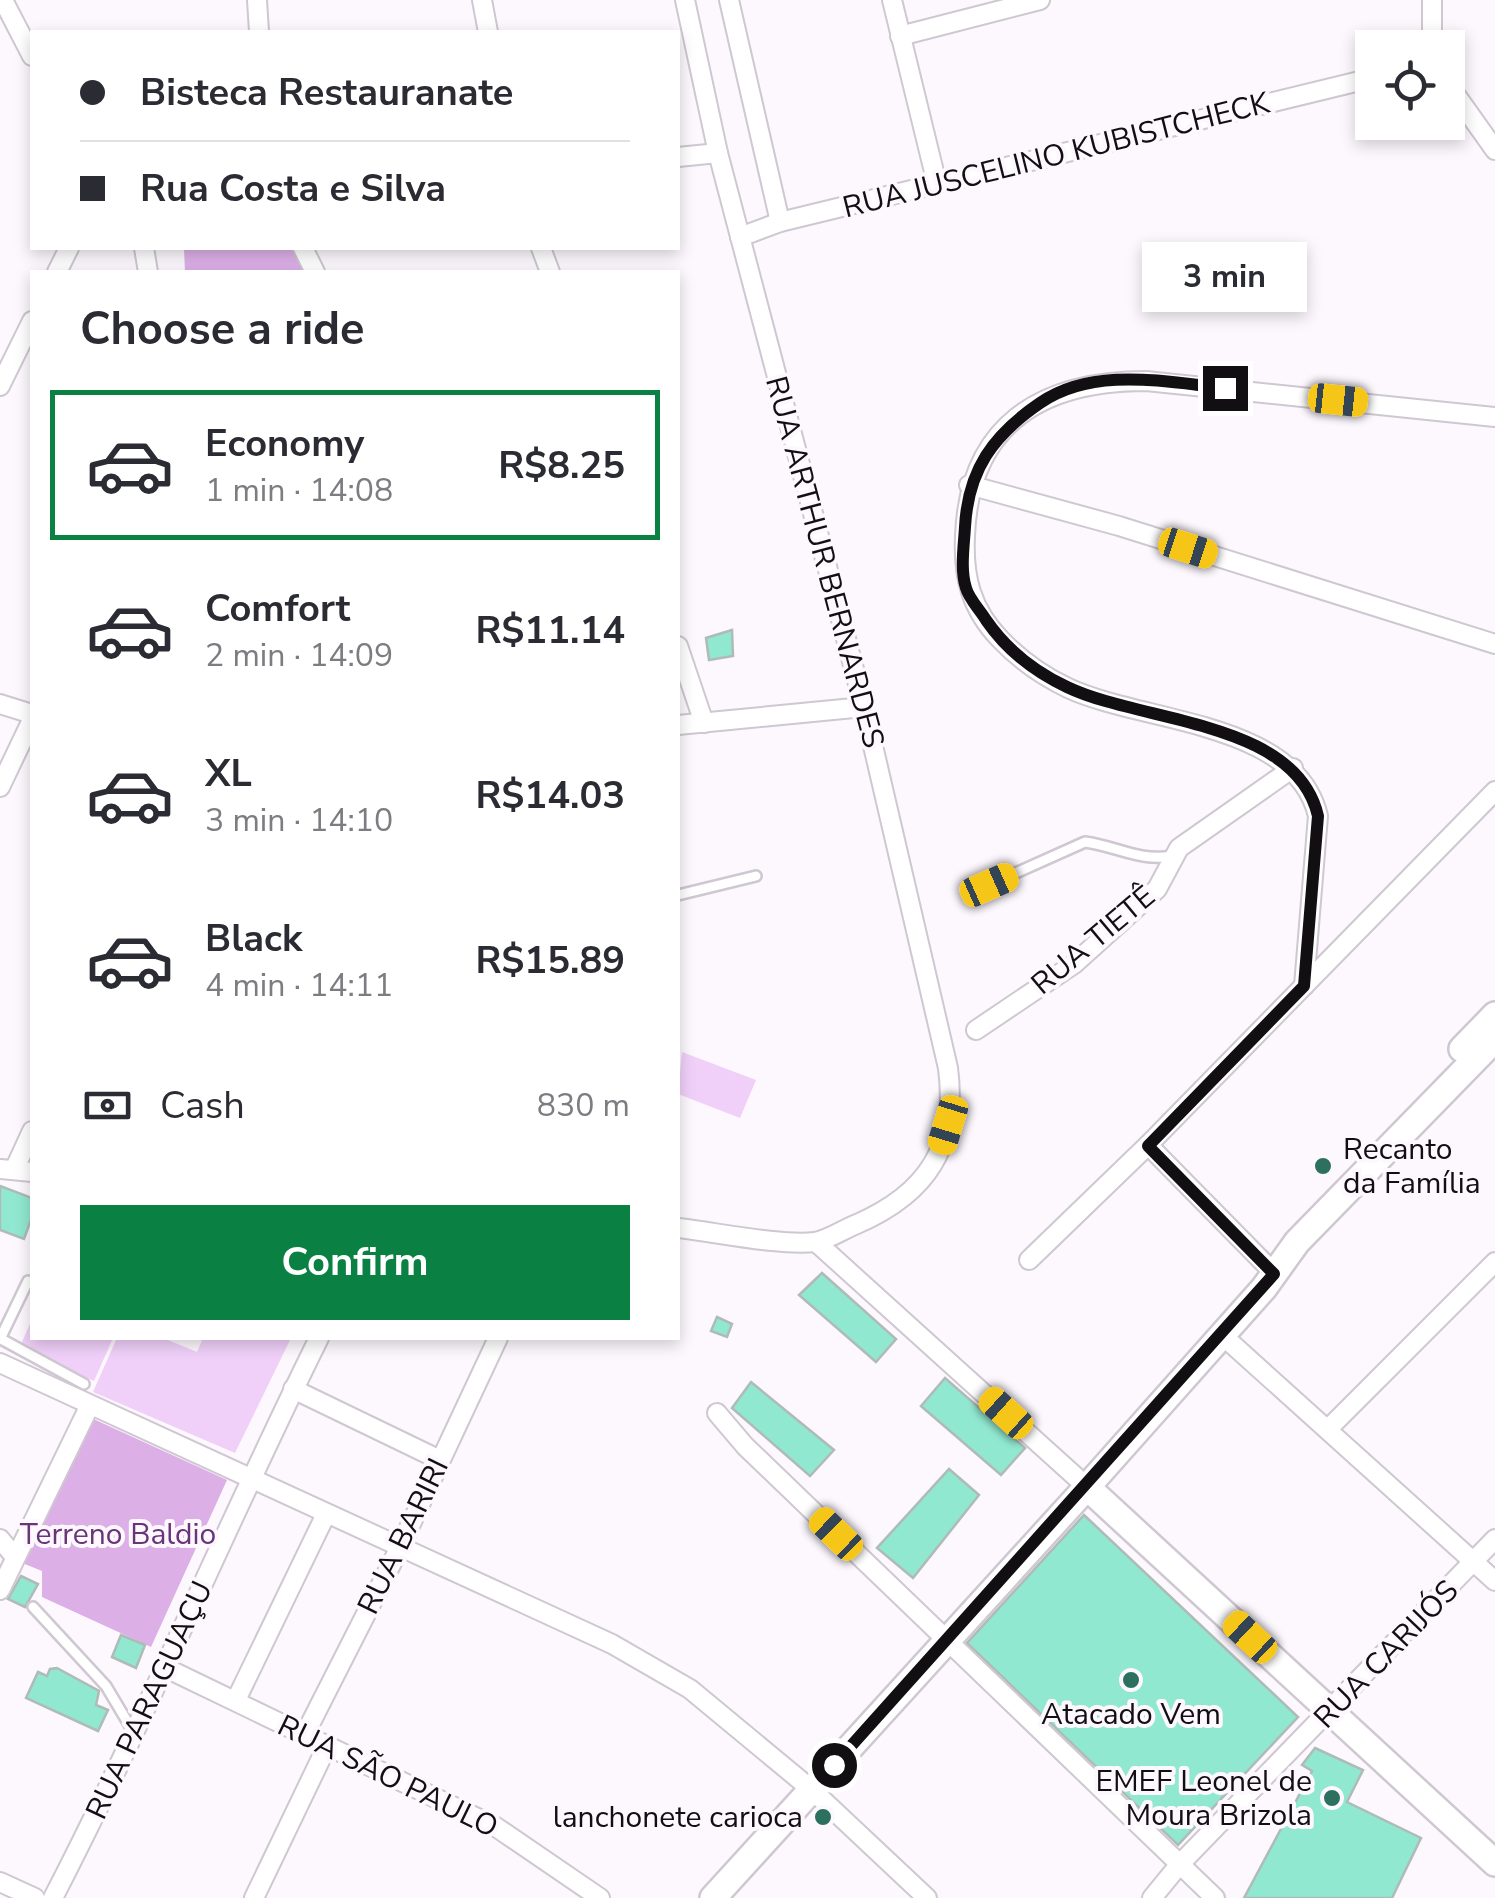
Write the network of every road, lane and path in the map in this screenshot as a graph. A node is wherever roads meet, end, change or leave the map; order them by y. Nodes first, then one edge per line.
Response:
1 (3, 0) edge
2 (257, 0) edge
3 (482, 0) edge
4 (685, 0) edge
5 (729, 0) edge
6 (892, 0) edge
7 (1040, 0) edge
8 (1432, 0) edge
9 (260, 30) edge
10 (488, 30) edge
11 (1432, 30) edge
12 (900, 36) junction
13 (30, 52) edge
14 (1355, 82) edge
15 (1465, 108) edge
16 (1495, 150) edge
17 (718, 152) junction
18 (680, 157) edge
19 (937, 184) junction
20 (780, 222) junction
21 (740, 237) junction
22 (30, 324) edge
23 (0, 386) edge
24 (1495, 417) edge
25 (969, 486) junction
26 (1495, 644) edge
27 (680, 652) edge
28 (0, 704) edge
29 (864, 707) junction
30 (30, 716) edge
31 (30, 721) edge
32 (704, 723) junction
33 (680, 725) edge
34 (1293, 768) junction
35 (0, 786) edge
36 (1495, 790) edge
37 (1174, 855) junction
38 (756, 876) dead end
39 (989, 885) dead end
40 (680, 894) edge
41 (1304, 986) junction
42 (1495, 1014) edge
43 (976, 1030) dead end
44 (1495, 1039) edge
45 (30, 1136) edge
46 (1148, 1146) junction
47 (15, 1170) edge
48 (680, 1228) edge
49 (816, 1242) junction
50 (1029, 1260) dead end
51 (1495, 1262) edge
52 (1269, 1269) junction
53 (28, 1281) dead end
54 (1222, 1335) junction
55 (0, 1339) edge
56 (317, 1340) edge
57 (497, 1340) edge
58 (0, 1364) edge
59 (84, 1384) dead end
60 (293, 1389) junction
61 (90, 1405) junction
62 (717, 1413) dead end
63 (1328, 1429) junction
64 (440, 1460) junction
65 (249, 1480) junction
66 (1087, 1487) junction
67 (326, 1514) junction
68 (1495, 1538) edge
69 (0, 1539) edge
70 (400, 1545) junction
71 (15, 1556) junction
72 (1475, 1561) junction
73 (1495, 1580) edge
74 (0, 1590) edge
75 (33, 1607) dead end
76 (946, 1640) junction
77 (168, 1669) junction
78 (236, 1700) junction
79 (1330, 1712) junction
80 (134, 1733) junction
81 (304, 1734) junction
82 (327, 1746) junction
83 (812, 1790) junction
84 (1495, 1863) edge
85 (1178, 1865) junction
86 (0, 1882) edge
87 (35, 1898) edge
88 (53, 1898) edge
89 (254, 1898) edge
90 (600, 1898) edge
91 (713, 1898) edge
92 (928, 1898) edge
93 (1152, 1898) edge
94 (1215, 1898) edge

1 - 13 street
2 - 9 street
3 - 10 street
4 - 17 street, RUA ARTHUR BERNARDES
5 - 20 street
6 - 12 street
7 - 12 street
8 - 11 street
12 - 19 street
14 - 19 street, RUA JUSCELINO KUBISTCHECK
15 - 16 street
17 - 18 street
17 - 21 street, RUA ARTHUR BERNARDES
19 - 20 street, RUA JUSCELINO KUBISTCHECK
20 - 21 street, RUA JUSCELINO KUBISTCHECK
21 - 29 street, RUA ARTHUR BERNARDES
22 - 23 street
24 - 25 street
25 - 26 street
25 - 34 street
27 - 32 street
28 - 30 street
29 - 32 street
29 - 49 street, RUA ARTHUR BERNARDES
31 - 35 street
32 - 33 street
34 - 37 street, RUA TIETÊ
34 - 41 street
36 - 41 street
37 - 39 lane
37 - 43 street, RUA TIETÊ
38 - 40 lane
41 - 46 street
42 - 52 street
44 - 52 street
45 - 47 street
46 - 50 street
46 - 52 street
48 - 49 street
49 - 66 street
51 - 63 street
52 - 54 street
53 - 55 lane
54 - 63 street
54 - 66 street
55 - 59 lane
56 - 60 street, RUA PARAGUAÇU
57 - 64 street, RUA BARIRI
58 - 61 street
60 - 64 street
60 - 65 street, RUA PARAGUAÇU
61 - 65 street
61 - 71 street
62 - 76 street
63 - 72 street
64 - 70 street, RUA BARIRI
65 - 67 street
65 - 77 street, RUA PARAGUAÇU
66 - 76 street
66 - 79 street
67 - 70 street
67 - 78 street
68 - 72 street, RUA CARIJÓS
69 - 71 street
70 - 81 street, RUA BARIRI
70 - 83 street
71 - 74 street
72 - 73 street
72 - 79 street, RUA CARIJÓS
75 - 80 lane
76 - 83 street
76 - 85 street
77 - 78 street, RUA SÃO PAULO
77 - 80 street, RUA PARAGUAÇU
78 - 81 street, RUA SÃO PAULO
79 - 84 street
79 - 85 street, RUA CARIJÓS
80 - 88 street, RUA PARAGUAÇU
81 - 82 street, RUA SÃO PAULO
82 - 89 street
82 - 90 street, RUA SÃO PAULO
83 - 91 street
83 - 92 street
85 - 93 street, RUA CARIJÓS
85 - 94 street
86 - 87 street

